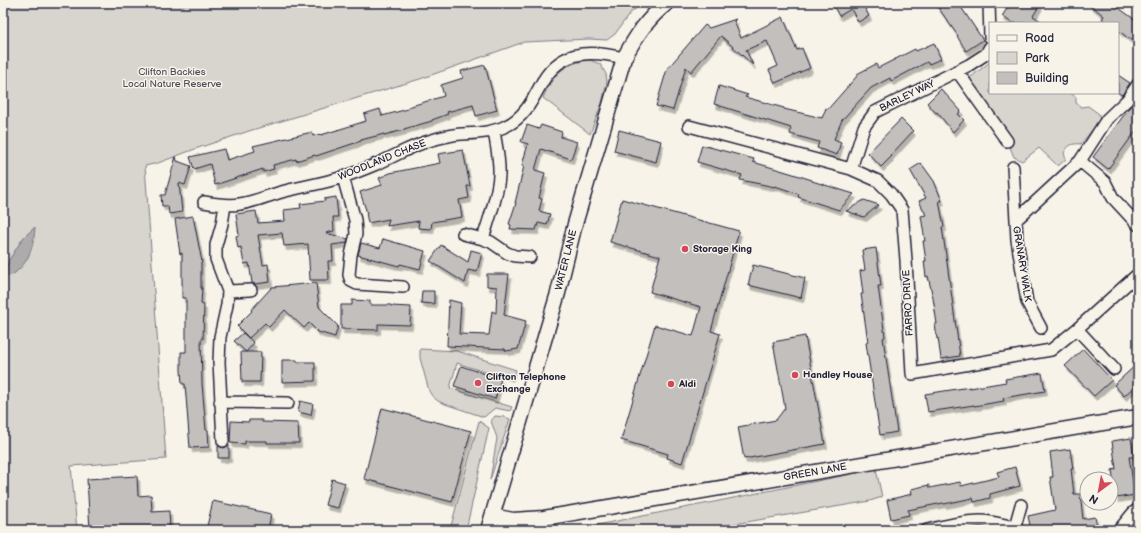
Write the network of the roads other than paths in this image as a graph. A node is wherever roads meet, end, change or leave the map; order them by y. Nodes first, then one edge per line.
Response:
1 (667, 3) edge
2 (989, 3) edge
3 (990, 22) edge
4 (989, 49) edge
5 (624, 58) junction
6 (957, 71) junction
7 (1138, 84) edge
8 (689, 126) dead end
9 (494, 131) junction
10 (1006, 141) dead end
11 (1080, 162) junction
12 (1013, 167) dead end
13 (851, 169) junction
14 (343, 177) junction
15 (204, 202) dead end
16 (225, 205) junction
17 (1016, 220) junction
18 (1138, 225) edge
19 (463, 234) dead end
20 (483, 239) junction
21 (530, 258) dead end
22 (1138, 274) edge
23 (403, 287) dead end
24 (251, 290) dead end
25 (228, 291) junction
26 (1041, 328) dead end
27 (1077, 329) junction
28 (1114, 369) dead end
29 (220, 402) junction
30 (288, 404) dead end
31 (1138, 417) edge
32 (223, 441) dead end
33 (1020, 505) dead end
34 (1138, 509) edge
35 (492, 516) junction
36 (534, 519) junction
37 (1015, 528) edge
38 (939, 529) edge
39 (488, 530) edge
40 (516, 530) edge
41 (927, 530) edge
42 (1119, 530) edge

1 - 5 street, WATER LANE
2 - 3 street
4 - 6 street, BARLEY WAY
5 - 9 street, WOODLAND CHASE
5 - 35 street, WATER LANE
6 - 10 street
6 - 13 street, BARLEY WAY
7 - 11 street, GRANARY WALK
8 - 13 street, FARRO DRIVE
9 - 14 street, WOODLAND CHASE
9 - 20 street
11 - 17 street, GRANARY WALK
11 - 18 street
12 - 17 street, GRANARY WALK
13 - 27 street, FARRO DRIVE
14 - 16 street, WOODLAND CHASE
14 - 23 street
15 - 16 street, WOODLAND CHASE
16 - 25 street
17 - 26 street, GRANARY WALK
19 - 20 street
20 - 21 street
22 - 27 street, FARRO DRIVE
24 - 25 street
25 - 29 street
27 - 28 street
29 - 30 street
29 - 32 street
31 - 36 street, GREEN LANE
33 - 37 street
34 - 42 street
35 - 36 street, GREEN LANE
35 - 39 street, WATER LANE
36 - 40 street
37 - 38 street
38 - 41 street

